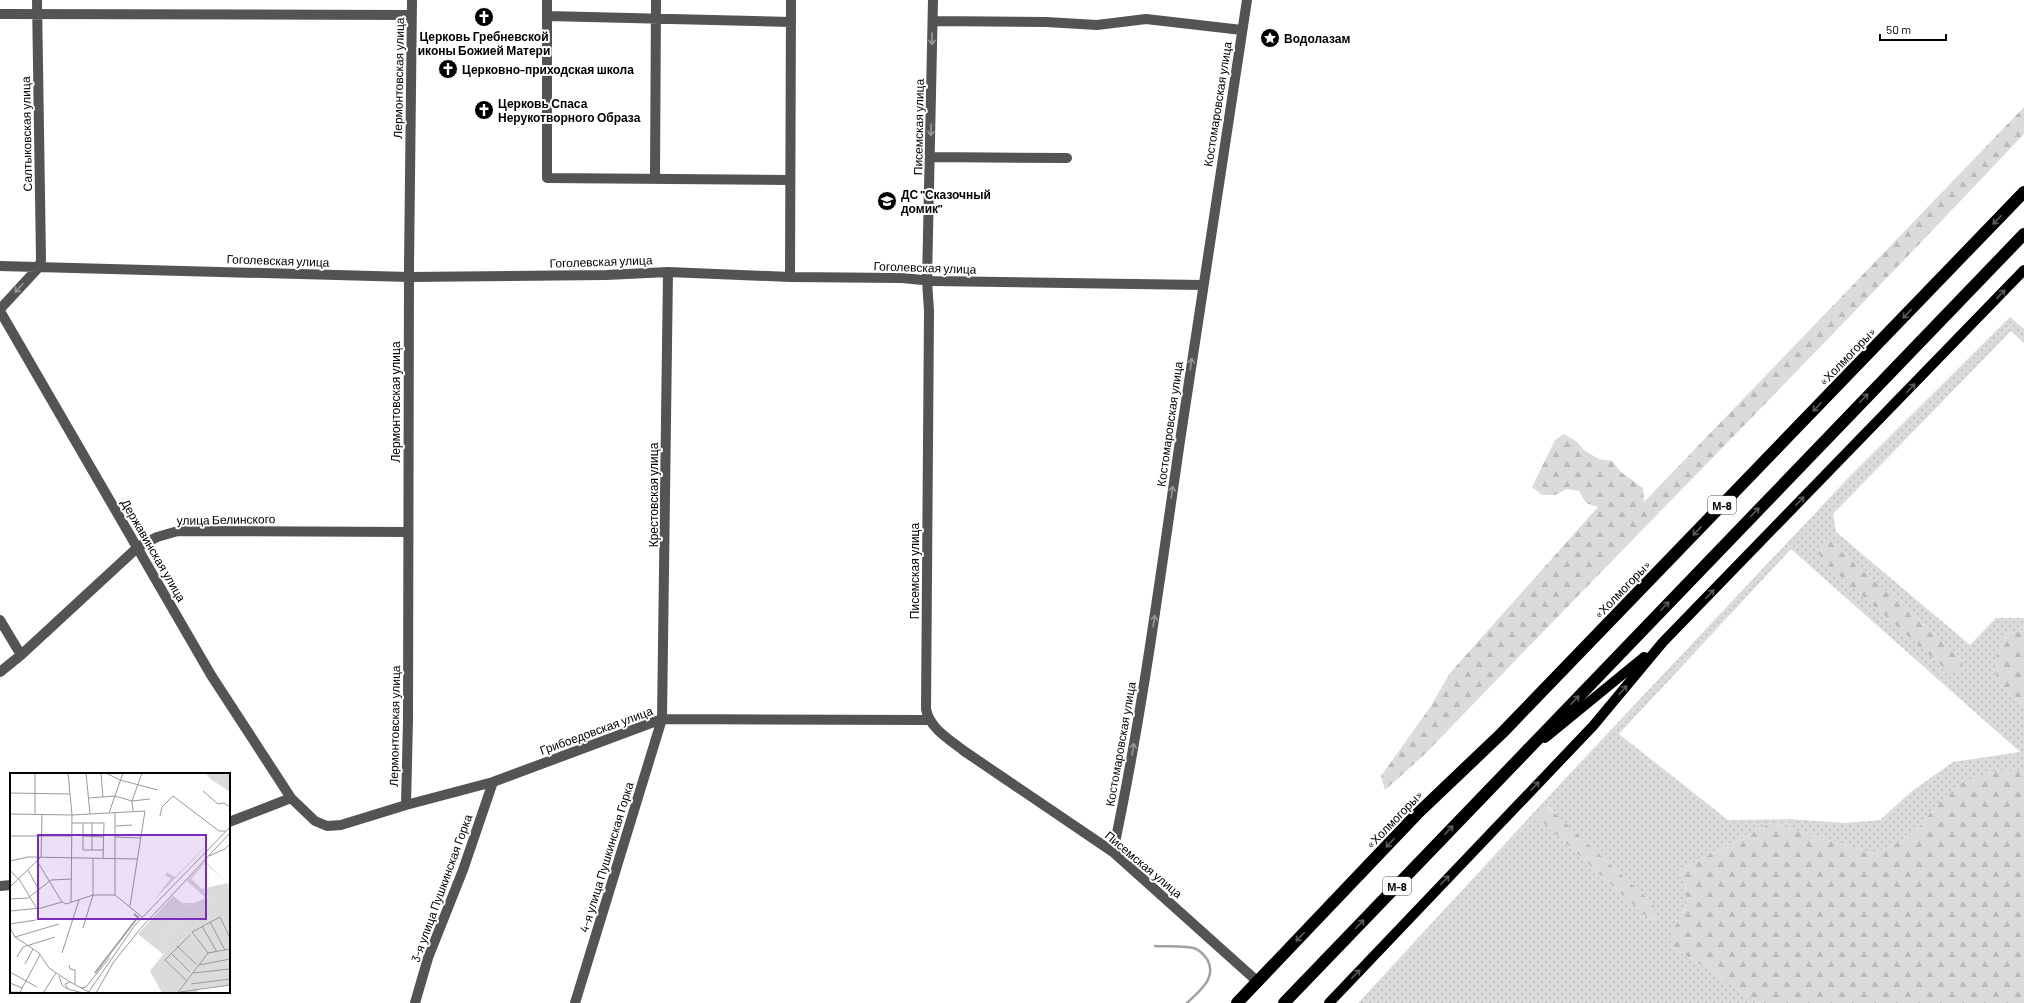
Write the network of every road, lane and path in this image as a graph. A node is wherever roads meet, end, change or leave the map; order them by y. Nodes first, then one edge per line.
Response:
1 (37, 0) edge
2 (412, 0) edge
3 (547, 0) edge
4 (656, 0) edge
5 (791, 0) edge
6 (933, 0) edge
7 (1247, 0) edge
8 (0, 14) edge
9 (37, 14) junction
10 (412, 15) junction
11 (547, 16) junction
12 (656, 18) junction
13 (932, 21) junction
14 (791, 22) junction
15 (1242, 30) junction
16 (930, 157) junction
17 (1067, 158) dead end
18 (654, 178) junction
19 (790, 180) junction
20 (2024, 192) edge
21 (2024, 234) edge
22 (0, 266) edge
23 (38, 267) junction
24 (2024, 270) edge
25 (668, 272) junction
26 (409, 277) junction
27 (790, 277) junction
28 (927, 281) junction
29 (1202, 285) junction
30 (0, 310) edge
31 (408, 532) junction
32 (138, 547) junction
33 (0, 620) edge
34 (1663, 642) junction
35 (21, 655) junction
36 (0, 672) edge
37 (662, 719) junction
38 (928, 720) junction
39 (1509, 768) junction
40 (493, 782) junction
41 (291, 798) junction
42 (406, 805) junction
43 (230, 822) edge
44 (1113, 852) junction
45 (10, 885) edge
46 (0, 886) edge
47 (1258, 982) junction
48 (415, 1003) edge
49 (575, 1003) edge
50 (1237, 1003) edge
51 (1284, 1003) edge
52 (1329, 1003) edge

1 - 9 street, Салтыковская улица
2 - 10 street, Лермонтовская улица
3 - 11 street
4 - 12 street
5 - 14 street
6 - 13 street, Писемская улица
7 - 15 street, Костомаровская улица
8 - 9 street
9 - 10 street
9 - 23 street, Салтыковская улица
10 - 26 street, Лермонтовская улица
11 - 12 street
11 - 18 street
12 - 14 street
12 - 18 street
13 - 15 street
13 -> 16 street, Писемская улица
14 - 19 street
15 - 29 street, Костомаровская улица
16 - 17 street
16 - 28 street, Писемская улица
18 - 19 street
19 - 27 street
20 -> 47 highway, «Холмогоры» / М-8
39 -> 21 highway, М-8
22 - 23 street, Гоголевская улица
23 - 26 street, Гоголевская улица
23 -> 30 street
34 -> 24 main road
25 - 26 street, Гоголевская улица
25 - 27 street, Гоголевская улица
25 - 37 street, Крестовская улица
26 - 31 street, Лермонтовская улица
27 - 28 street, Гоголевская улица
28 - 29 street, Гоголевская улица
28 - 38 street, Писемская улица
44 -> 29 street, Костомаровская улица
30 - 32 street, Державинская улица
31 - 32 street, улица Белинского
31 - 42 street, Лермонтовская улица
32 - 35 street, улица Белинского
32 - 41 street, Державинская улица
33 - 35 street
34 - 39 main road
52 -> 34 main road
35 - 36 street, улица Белинского
37 - 38 street, Грибоедовская улица
37 - 40 street, Грибоедовская улица
37 - 49 street, 4-я улица Пушкинская Горка
38 - 44 street, Писемская улица
51 -> 39 highway, М-8
40 - 42 street, Грибоедовская улица
40 - 48 street, 3-я улица Пушкинская Горка
41 - 42 street, Грибоедовская улица
41 - 43 street
44 - 47 street, Писемская улица
45 - 46 street
47 - 50 highway, «Холмогоры» / М-8

